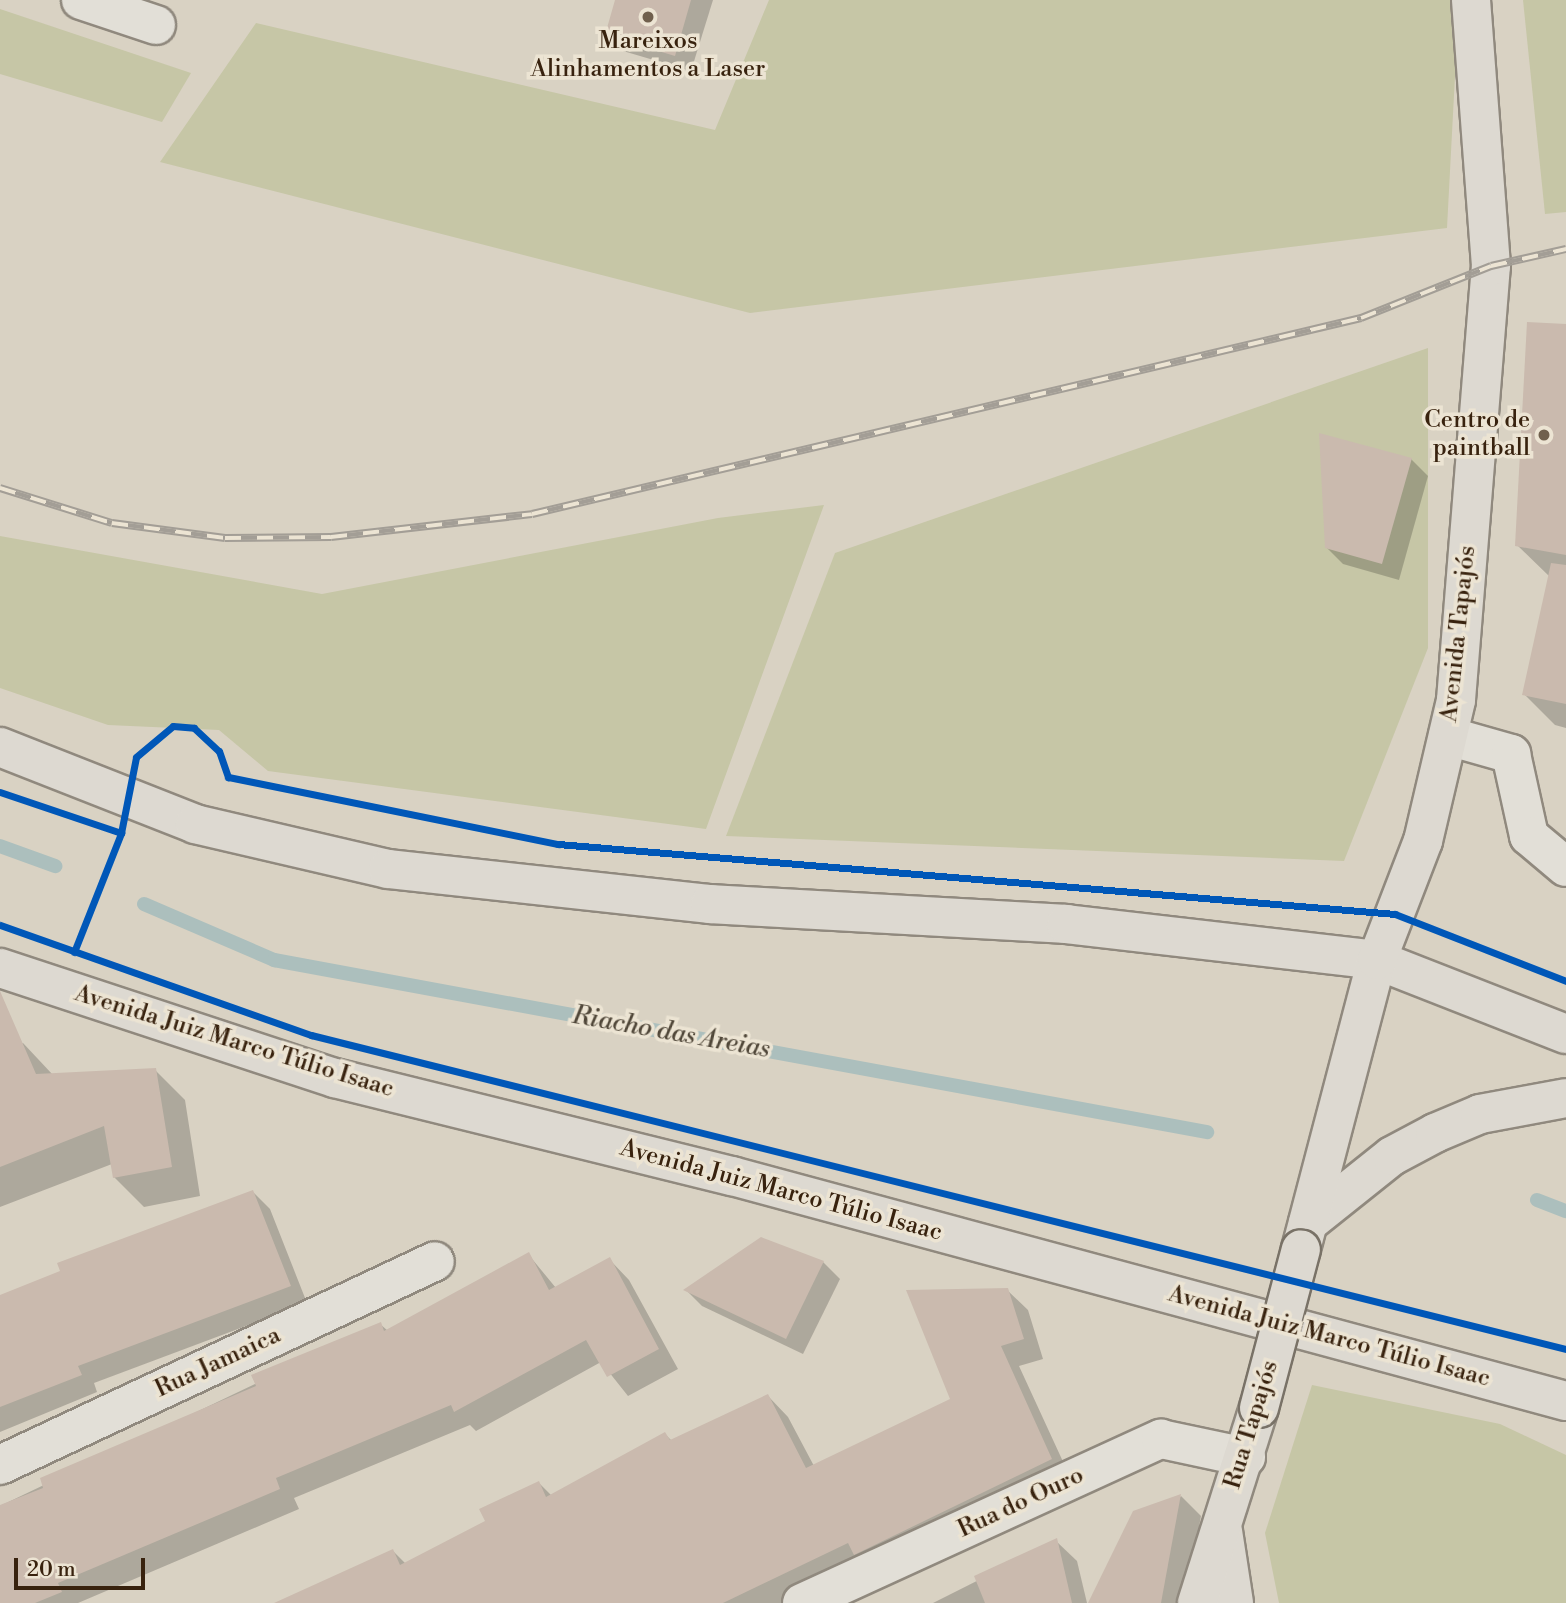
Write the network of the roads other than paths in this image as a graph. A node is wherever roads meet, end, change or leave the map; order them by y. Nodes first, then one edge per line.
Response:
1 (81, 0) edge
2 (1471, 0) edge
3 (156, 25) dead end
4 (1448, 736) junction
5 (0, 747) edge
6 (1566, 867) edge
7 (1377, 960) junction
8 (0, 968) edge
9 (1566, 1034) edge
10 (1566, 1098) edge
11 (1305, 1236) junction
12 (435, 1261) dead end
13 (1566, 1401) edge
14 (1246, 1457) junction
15 (0, 1465) edge
16 (1222, 1519) junction
17 (802, 1603) edge
18 (1197, 1603) edge
19 (1234, 1603) edge

1 - 3 street
2 - 4 main road, Avenida Tapajós
4 - 6 street
4 - 7 main road, Avenida Tapajós
5 - 7 main road
7 - 9 main road
7 - 11 main road, Avenida Tapajós
8 - 13 main road, Avenida Juiz Marco Túlio Isaac
10 - 11 main road
11 - 14 main road, Rua Tapajós, bridge
12 - 15 street, Rua Jamaica
14 - 16 main road, Rua Tapajós
14 - 17 street, Rua do Ouro
16 - 18 main road
16 - 19 main road

